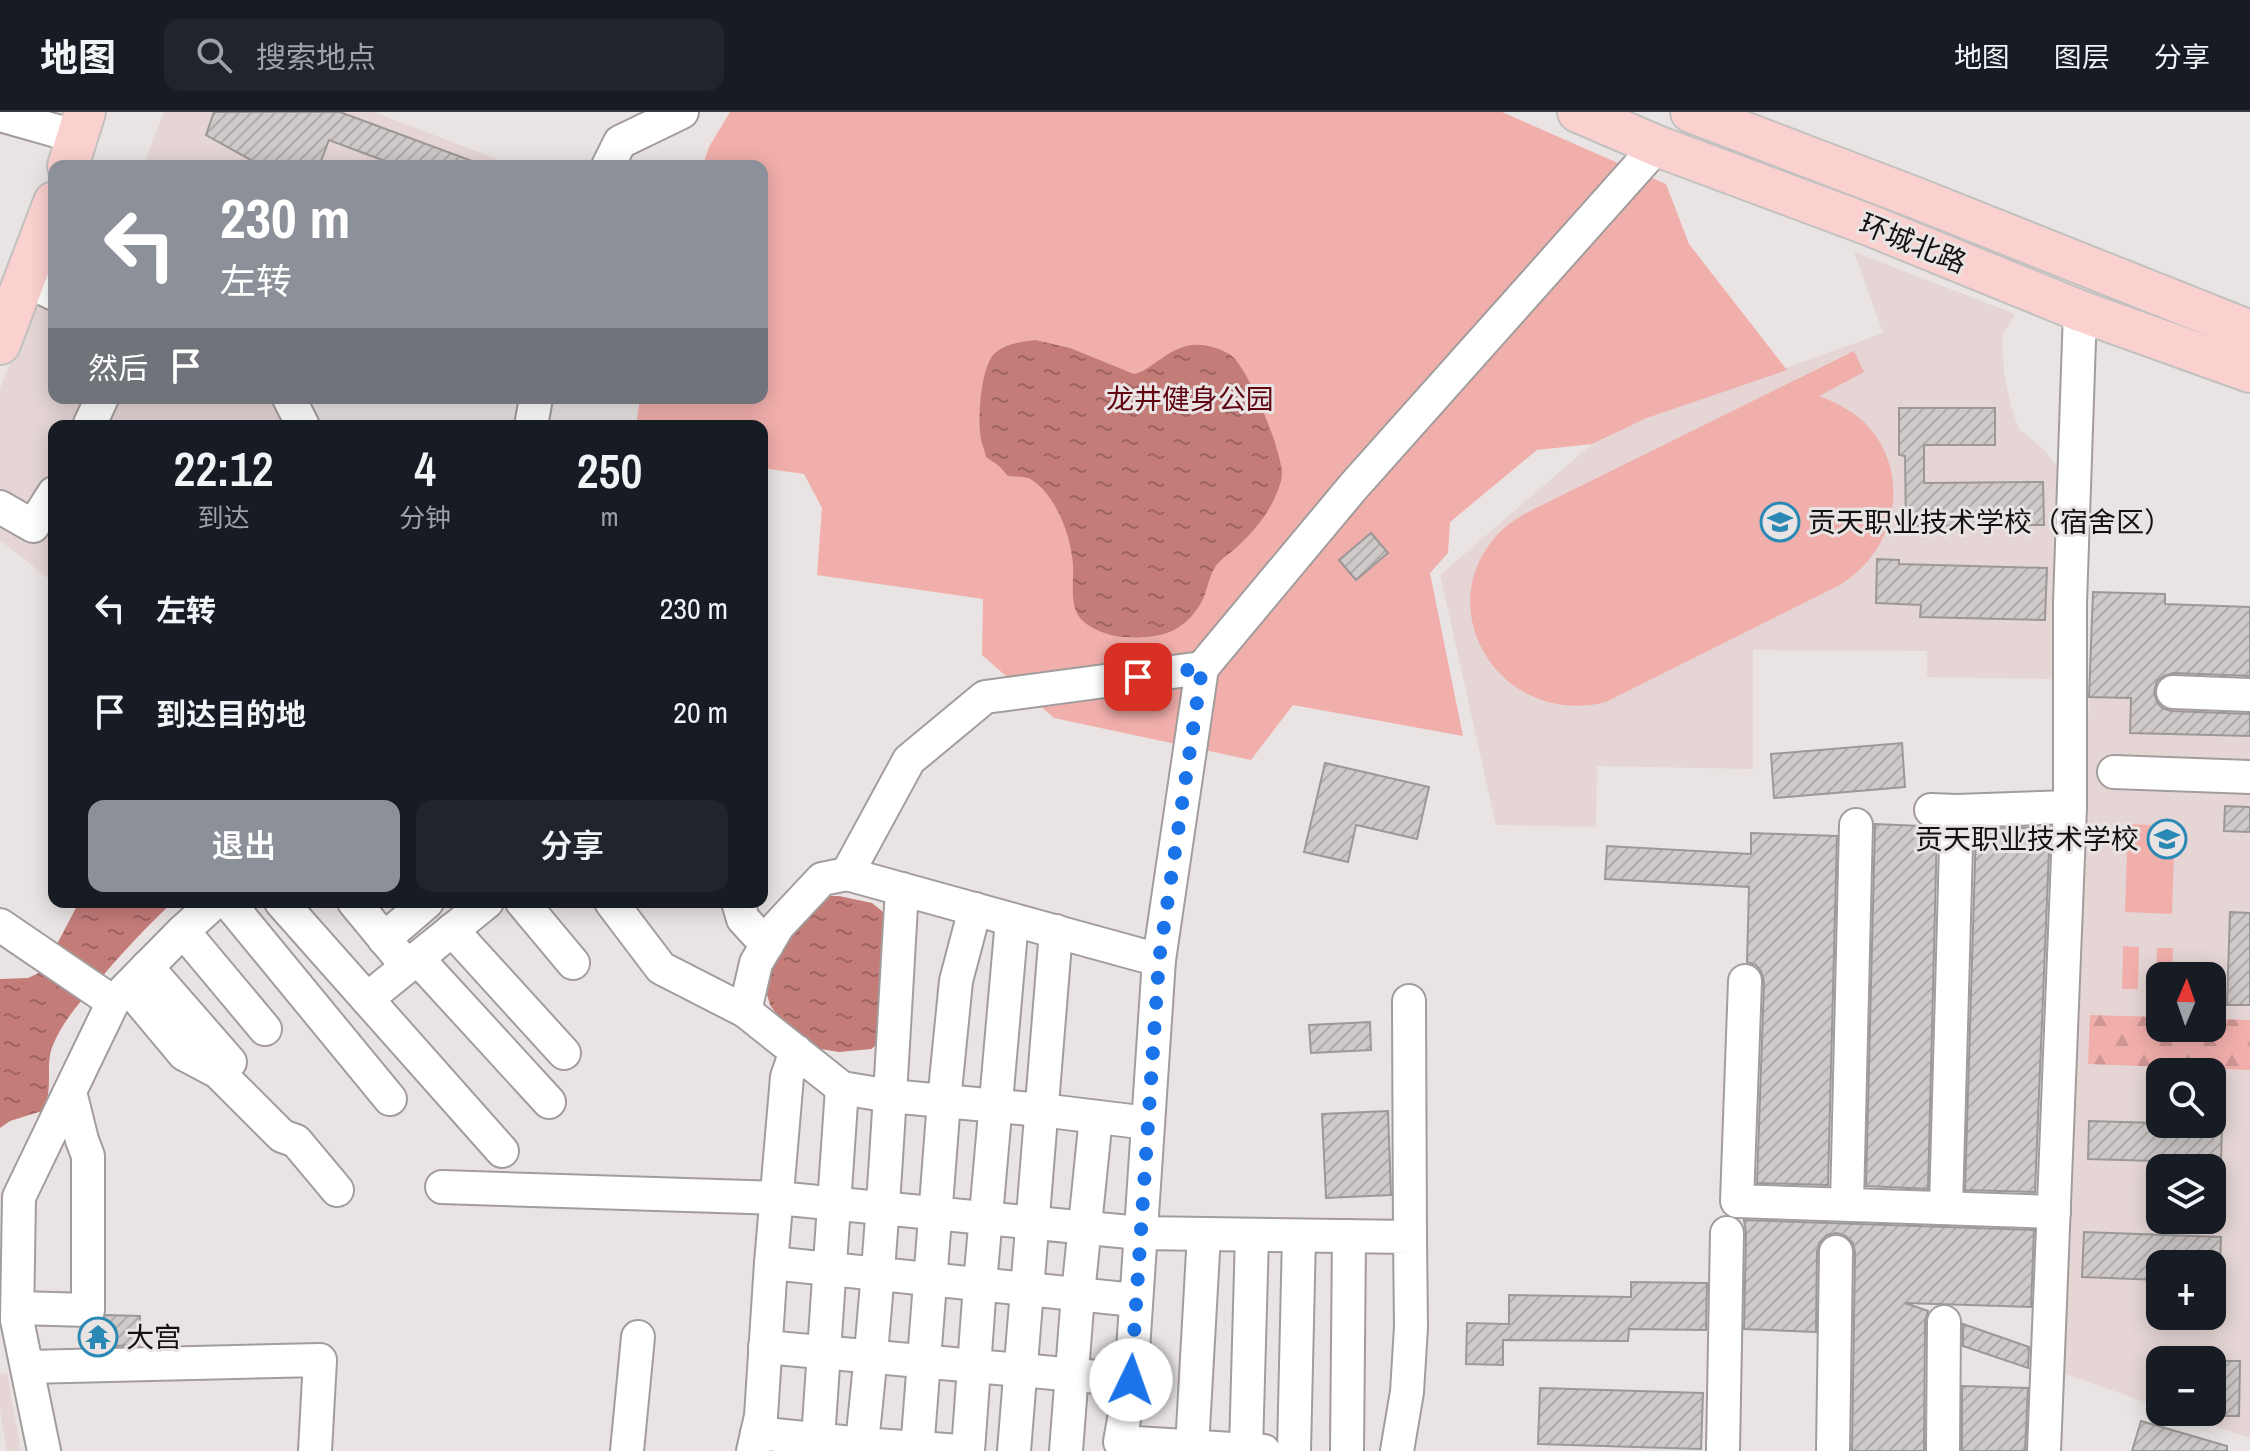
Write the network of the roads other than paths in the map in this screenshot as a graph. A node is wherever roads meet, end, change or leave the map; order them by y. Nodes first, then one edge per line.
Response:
1 (682, 112) edge
2 (1578, 112) edge
3 (1691, 112) edge
4 (0, 115) edge
5 (1664, 129) edge
6 (75, 138) edge
7 (611, 160) edge
8 (48, 218) edge
9 (2080, 311) junction
10 (2250, 331) edge
11 (0, 344) edge
12 (2250, 372) edge
13 (48, 502) edge
14 (0, 507) edge
15 (1202, 668) junction
16 (2173, 692) dead end
17 (2250, 695) edge
18 (2114, 772) dead end
19 (2250, 777) edge
20 (2070, 807) junction
21 (1856, 825) dead end
22 (847, 874) junction
23 (902, 889) junction
24 (208, 908) edge
25 (233, 908) edge
26 (286, 908) edge
27 (360, 908) edge
28 (420, 908) edge
29 (480, 908) edge
30 (527, 908) edge
31 (616, 908) edge
32 (740, 908) edge
33 (975, 909) junction
34 (1012, 920) junction
35 (0, 925) edge
36 (452, 930) junction
37 (183, 931) junction
38 (1056, 931) junction
39 (384, 939) junction
40 (767, 945) junction
41 (1159, 960) junction
42 (412, 962) junction
43 (573, 963) dead end
44 (1745, 981) dead end
45 (120, 986) junction
46 (367, 999) junction
47 (1409, 1001) dead end
48 (745, 1011) junction
49 (265, 1029) dead end
50 (796, 1051) junction
51 (564, 1053) dead end
52 (230, 1062) dead end
53 (842, 1088) junction
54 (70, 1092) junction
55 (890, 1096) junction
56 (390, 1099) dead end
57 (944, 1101) junction
58 (549, 1102) dead end
59 (996, 1107) junction
60 (1041, 1110) junction
61 (1096, 1117) junction
62 (1148, 1123) junction
63 (502, 1151) dead end
64 (442, 1187) dead end
65 (337, 1190) dead end
66 (777, 1198) junction
67 (835, 1204) junction
68 (1847, 1204) junction
69 (1946, 1207) junction
70 (882, 1208) junction
71 (2054, 1212) junction
72 (936, 1213) junction
73 (986, 1218) junction
74 (1033, 1223) junction
75 (1084, 1228) junction
76 (1140, 1233) junction
77 (1727, 1233) dead end
78 (1204, 1234) junction
79 (1252, 1235) junction
80 (1299, 1236) junction
81 (1349, 1236) junction
82 (1410, 1237) junction
83 (9, 1247) edge
84 (1836, 1252) dead end
85 (771, 1263) junction
86 (831, 1269) junction
87 (877, 1274) junction
88 (932, 1279) junction
89 (980, 1284) junction
90 (1027, 1288) junction
91 (1078, 1294) junction
92 (1135, 1300) junction
93 (18, 1308) junction
94 (1944, 1322) dead end
95 (638, 1337) dead end
96 (765, 1347) junction
97 (824, 1352) junction
98 (871, 1356) junction
99 (924, 1361) junction
100 (974, 1365) junction
101 (27, 1367) junction
102 (1021, 1369) junction
103 (1071, 1374) junction
104 (1131, 1380) junction
105 (818, 1439) junction
106 (755, 1442) edge
107 (1119, 1447) edge
108 (1192, 1447) junction
109 (861, 1448) edge
110 (917, 1450) edge
111 (1246, 1450) edge
112 (44, 1451) edge
113 (315, 1451) edge
114 (627, 1451) edge
115 (960, 1451) edge
116 (968, 1451) edge
117 (1014, 1451) edge
118 (1066, 1451) edge
119 (1264, 1451) edge
120 (1294, 1451) edge
121 (1347, 1451) edge
122 (1397, 1451) edge
123 (1723, 1451) edge
124 (1833, 1451) edge
125 (1943, 1451) edge
126 (2044, 1451) edge

1 - 7 street
2 - 5 main road, 环城北路
3 - 10 main road, 环城北路
4 - 6 street
5 - 9 main road, 环城北路
5 - 15 street
8 - 11 main road
9 - 12 main road, 环城北路
9 - 20 street
13 - 14 street
15 - 22 street
15 - 41 street
16 - 17 street
18 - 19 street
20 - 69 street
20 - 71 street
21 - 68 street
22 - 23 street
22 - 40 street
23 - 33 street
23 - 55 street
24 - 37 street
25 - 56 street
26 - 46 street
27 - 39 street
28 - 39 street
29 - 36 street
30 - 43 street
31 - 48 street
32 - 40 street
33 - 34 street
33 - 57 street
34 - 38 street
34 - 59 street
35 - 45 street
36 - 42 street
36 - 51 street
37 - 45 street
37 - 49 street
38 - 41 street
38 - 60 street
39 - 42 street
40 - 48 street
41 - 62 street
42 - 46 street
42 - 58 street
44 - 68 street
45 - 52 street
45 - 54 street
45 - 65 street
46 - 63 street
47 - 82 street
48 - 50 street
50 - 53 street
50 - 66 street
53 - 55 street
53 - 67 street
54 - 83 street
54 - 93 street
55 - 57 street
55 - 70 street
57 - 59 street
57 - 72 street
59 - 60 street
59 - 73 street
60 - 61 street
60 - 74 street
61 - 62 street
61 - 75 street
62 - 76 street
64 - 66 street
66 - 67 street
66 - 85 street
67 - 70 street
67 - 86 street
68 - 69 street
69 - 71 street
70 - 72 street
70 - 87 street
71 - 126 street
72 - 73 street
72 - 88 street
73 - 74 street
73 - 89 street
74 - 75 street
74 - 90 street
75 - 76 street
75 - 91 street
76 - 78 street
76 - 92 street
77 - 123 street
78 - 79 street
78 - 108 street
79 - 80 street
79 - 111 street
80 - 81 street
80 - 120 street
81 - 82 street
81 - 121 street
82 - 122 street
83 - 93 street
84 - 124 street
85 - 86 street
85 - 96 street
86 - 87 street
86 - 97 street
87 - 88 street
87 - 98 street
88 - 89 street
88 - 99 street
89 - 90 street
89 - 100 street
90 - 91 street
90 - 102 street
91 - 92 street
91 - 103 street
92 - 104 street
93 - 101 street
94 - 125 street
95 - 114 street
96 - 97 street
96 - 106 street
97 - 98 street
97 - 105 street
98 - 99 street
98 - 109 street
99 - 100 street
99 - 110 street
100 - 102 street
100 - 116 street
101 - 112 street
101 - 113 street
102 - 103 street
102 - 117 street
103 - 104 street
103 - 118 street
104 - 107 street
105 - 106 street
105 - 109 street
107 - 108 street
108 - 111 street
109 - 110 street
110 - 115 street
111 - 119 street

